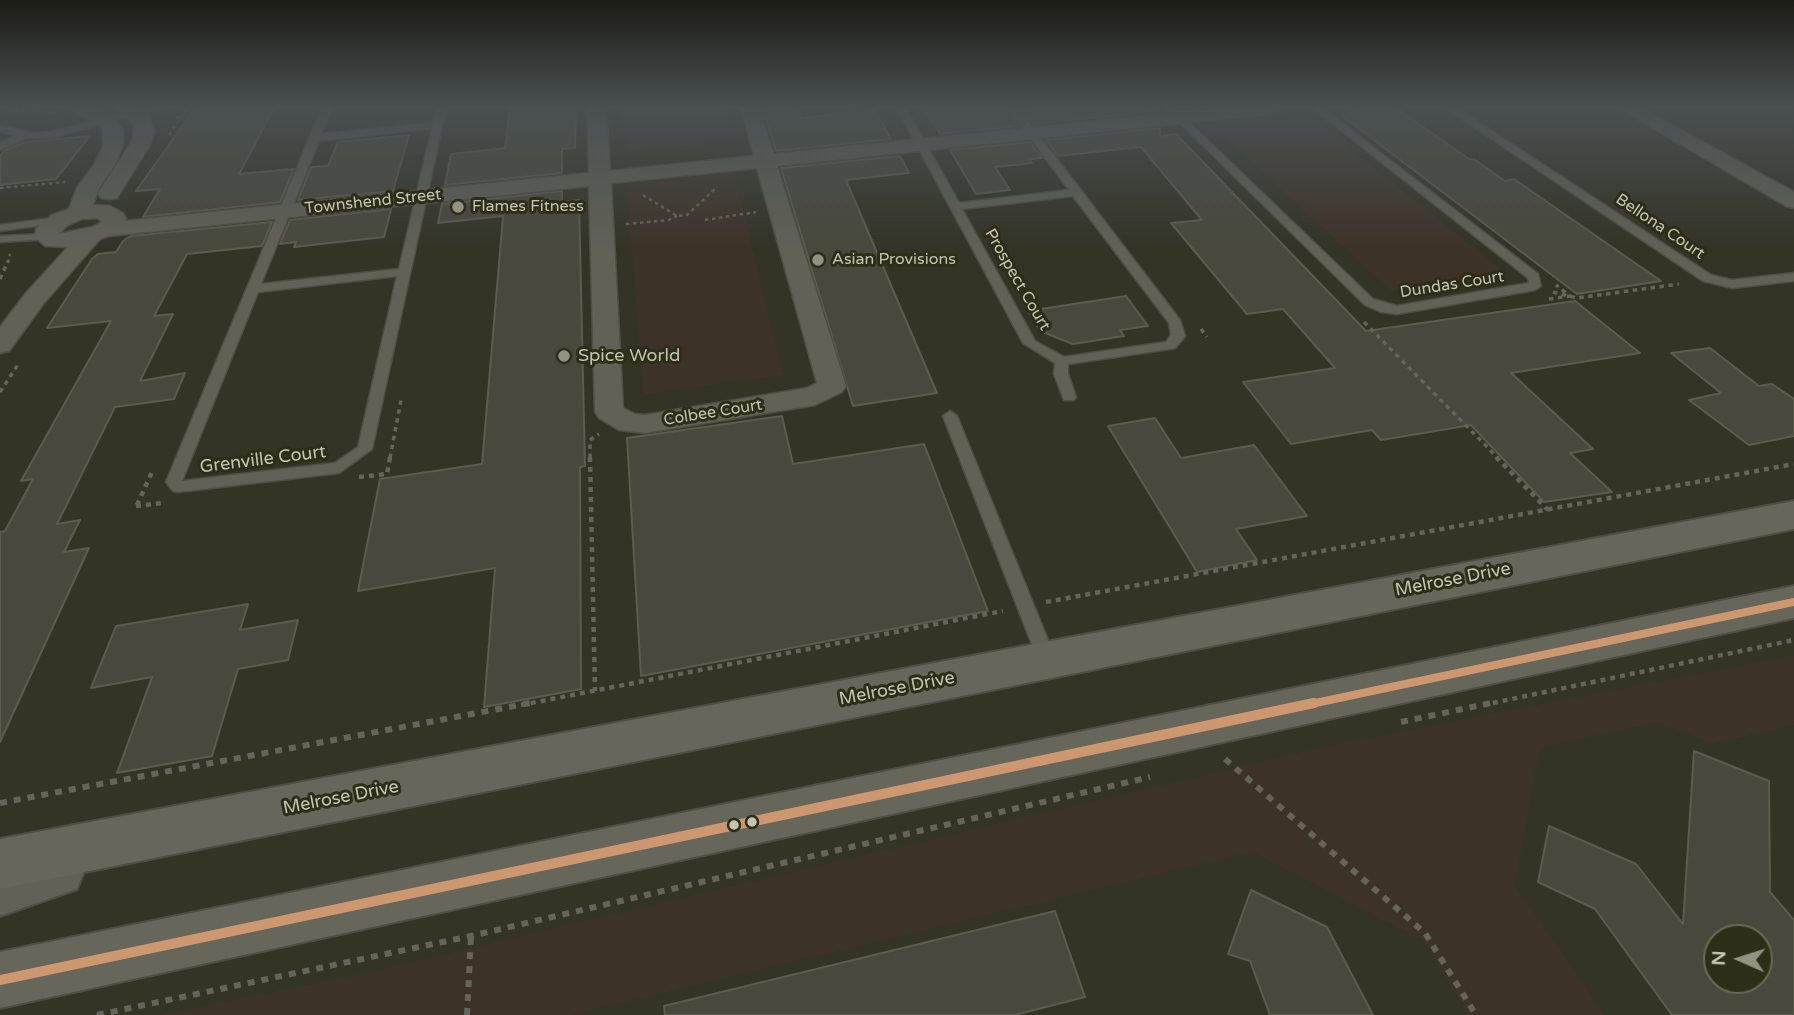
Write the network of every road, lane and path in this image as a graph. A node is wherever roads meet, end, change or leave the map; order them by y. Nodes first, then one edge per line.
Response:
1 (109, 155) edge
2 (133, 155) edge
3 (308, 155) edge
4 (430, 155) edge
5 (599, 155) edge
6 (751, 155) edge
7 (764, 155) edge
8 (927, 155) edge
9 (1049, 155) edge
10 (1218, 155) edge
11 (1378, 155) edge
12 (1522, 155) edge
13 (1713, 155) edge
14 (600, 171) junction
15 (726, 184) dead end
16 (0, 188) edge
17 (423, 190) junction
18 (636, 191) dead end
19 (1076, 192) junction
20 (1794, 201) edge
21 (288, 204) junction
22 (955, 207) junction
23 (780, 209) junction
24 (677, 216) junction
25 (705, 220) dead end
26 (71, 227) junction
27 (602, 227) junction
28 (0, 228) edge
29 (0, 239) edge
30 (405, 272) junction
31 (1794, 277) edge
32 (1707, 278) junction
33 (0, 279) edge
34 (1549, 279) dead end
35 (1535, 286) junction
36 (253, 289) junction
37 (1570, 296) junction
38 (1543, 300) dead end
39 (0, 311) edge
40 (1377, 321) dead end
41 (0, 345) edge
42 (1062, 361) junction
43 (1069, 397) dead end
44 (950, 416) dead end
45 (615, 426) junction
46 (597, 435) junction
47 (1794, 464) edge
48 (1548, 510) junction
49 (1794, 515) edge
50 (1794, 602) edge
51 (1026, 606) junction
52 (1794, 640) edge
53 (1048, 660) junction
54 (595, 691) junction
55 (1387, 725) dead end
56 (1238, 756) dead end
57 (1225, 759) junction
58 (1211, 762) dead end
59 (1157, 775) dead end
60 (0, 803) edge
61 (137, 838) junction
62 (0, 864) edge
63 (0, 890) edge
64 (471, 936) junction
65 (0, 980) edge
66 (97, 1015) edge
67 (467, 1015) edge
68 (1476, 1015) edge

1 - 26 street
2 - 26 street
3 - 21 lane, Grenville Court
4 - 17 lane, Grenville Court
5 - 14 street
6 - 14 street, Townshend Street
7 - 23 street, Colbee Court
8 - 22 lane, Prospect Court
9 - 19 lane
10 - 35 lane, Dundas Court
11 - 35 lane, Dundas Court
12 - 32 lane, Bellona Court
13 - 20 street
14 - 17 street, Townshend Street
14 - 27 street
15 - 24 path
16 - 26 path
17 - 21 street, Townshend Street
17 - 30 lane, Grenville Court
18 - 24 path
19 - 22 lane
19 - 42 lane
21 - 26 street, Townshend Street
21 - 36 lane, Grenville Court
22 - 42 lane, Prospect Court
23 - 25 path
23 - 45 street, Colbee Court
24 - 27 path
26 - 28 lane, Townshend Street
26 - 29 lane, Townshend Street
26 - 33 path
26 - 39 street
26 - 41 street
27 - 45 street
30 - 36 lane
30 - 36 lane, Grenville Court
31 - 32 lane, Bellona Court
32 - 37 path
34 - 37 path
35 - 37 path
37 - 38 path
40 - 48 path
42 - 43 lane
44 - 51 lane
45 - 46 path
45 - 46 path
46 - 54 path
47 - 48 path
48 - 51 path
49 - 53 main road, Melrose Drive
50 - 65 main road
51 - 53 lane
51 - 54 path
52 - 55 path
53 - 61 main road, Melrose Drive
54 - 60 path
56 - 57 path
57 - 58 path
57 - 68 path
59 - 64 path
61 - 62 main road, Melrose Drive
61 - 63 street
64 - 66 path
64 - 67 path

